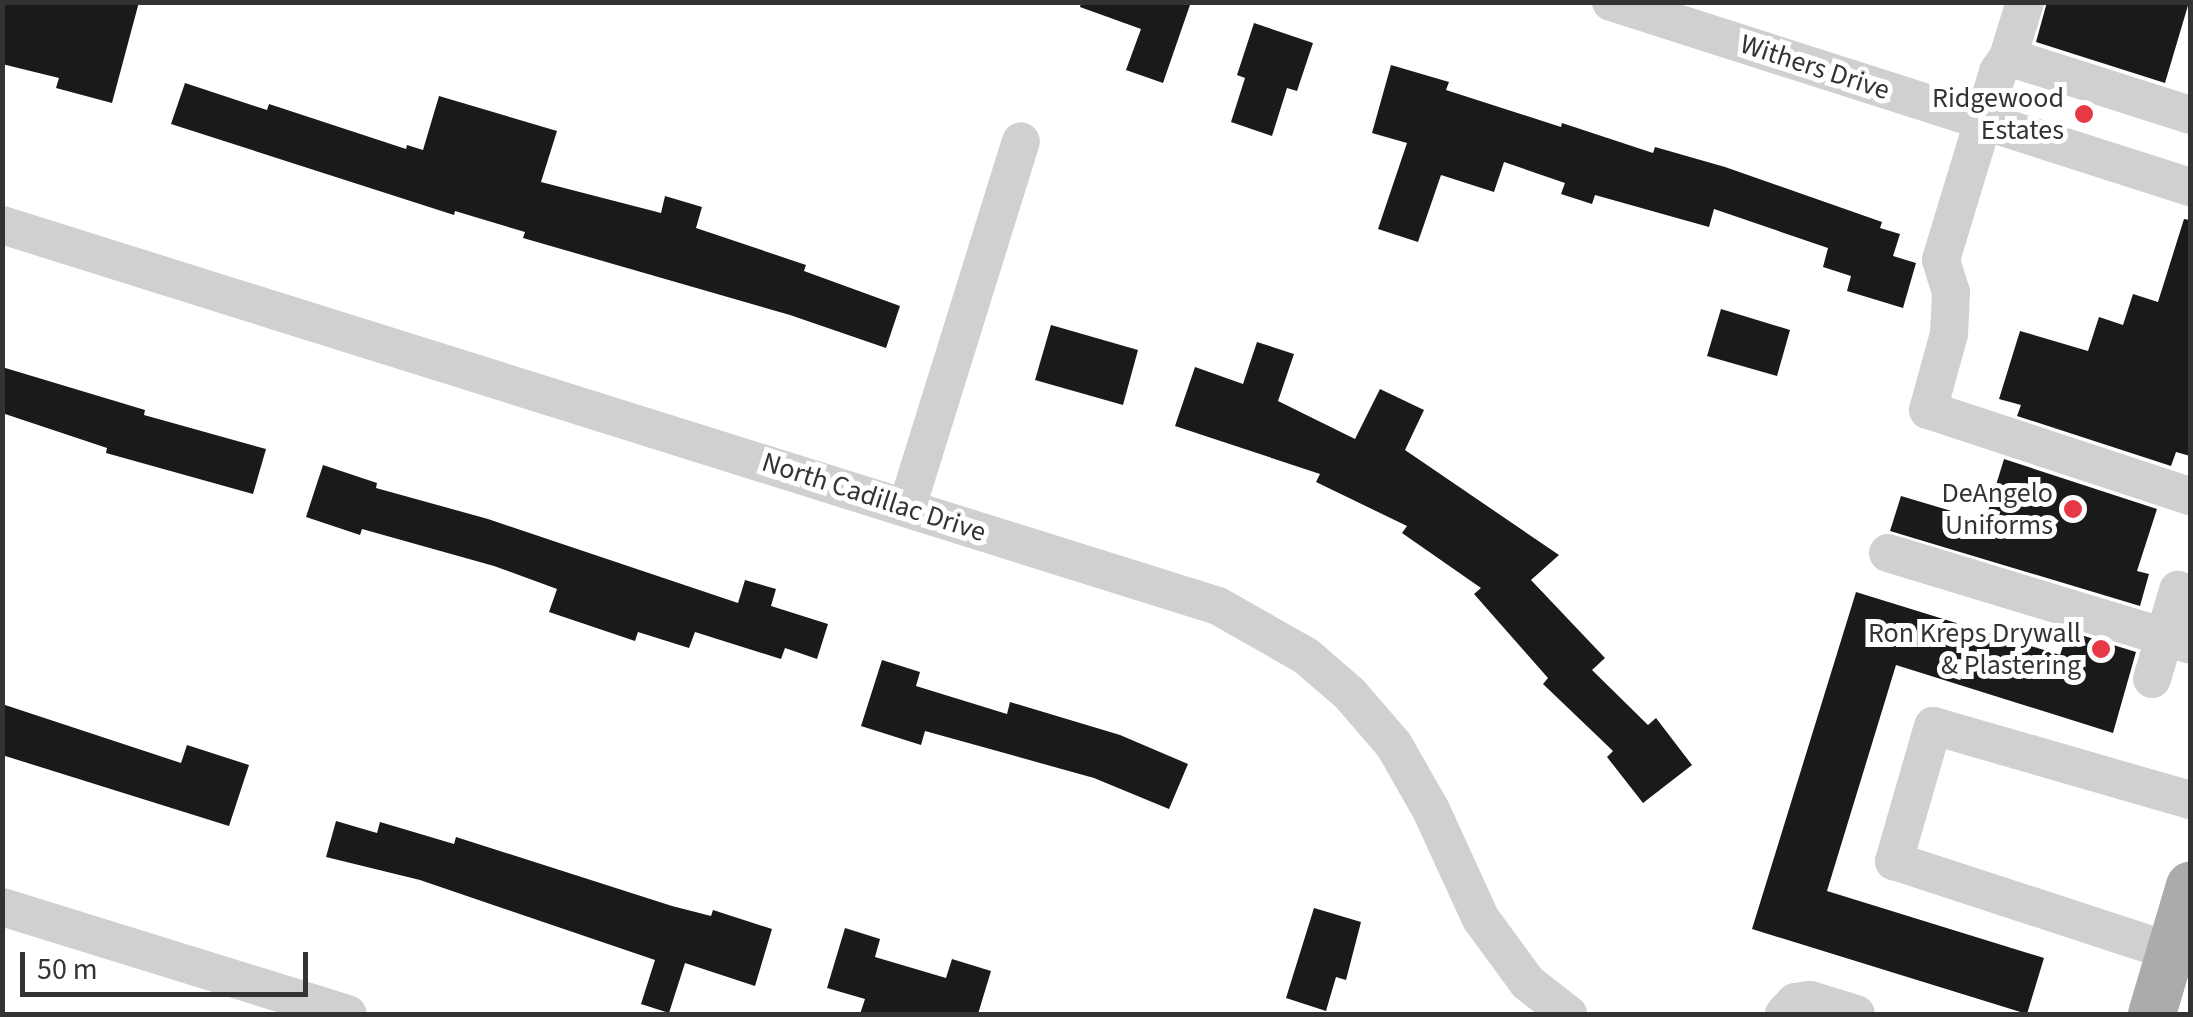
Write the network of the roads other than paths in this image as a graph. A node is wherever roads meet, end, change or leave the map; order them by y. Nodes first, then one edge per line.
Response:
1 (1611, 2) edge
2 (2025, 2) edge
3 (1693, 15) edge
4 (2015, 59) junction
5 (2190, 115) edge
6 (1984, 122) junction
7 (1022, 141) dead end
8 (2190, 187) edge
9 (2, 224) edge
10 (2190, 496) edge
11 (907, 507) junction
12 (1888, 553) dead end
13 (2178, 590) dead end
14 (2177, 641) edge
15 (2152, 679) dead end
16 (2190, 800) edge
17 (2190, 886) edge
18 (2, 907) edge
19 (2181, 954) edge
20 (1524, 999) edge
21 (348, 1014) edge
22 (1568, 1014) edge
23 (1784, 1014) edge
24 (1856, 1014) edge
25 (2152, 1014) edge

1 - 3 street, Withers Drive
2 - 4 street
3 - 6 street, Withers Drive
4 - 5 street
4 - 6 street
6 - 8 street, Withers Drive
6 - 10 street
7 - 11 street
9 - 11 street, North Cadillac Drive
11 - 20 street, North Cadillac Drive
12 - 14 street
13 - 14 street
14 - 15 street
16 - 19 street
17 - 19 main road
18 - 21 street
19 - 25 main road
20 - 22 street, North Cadillac Drive
23 - 24 street

